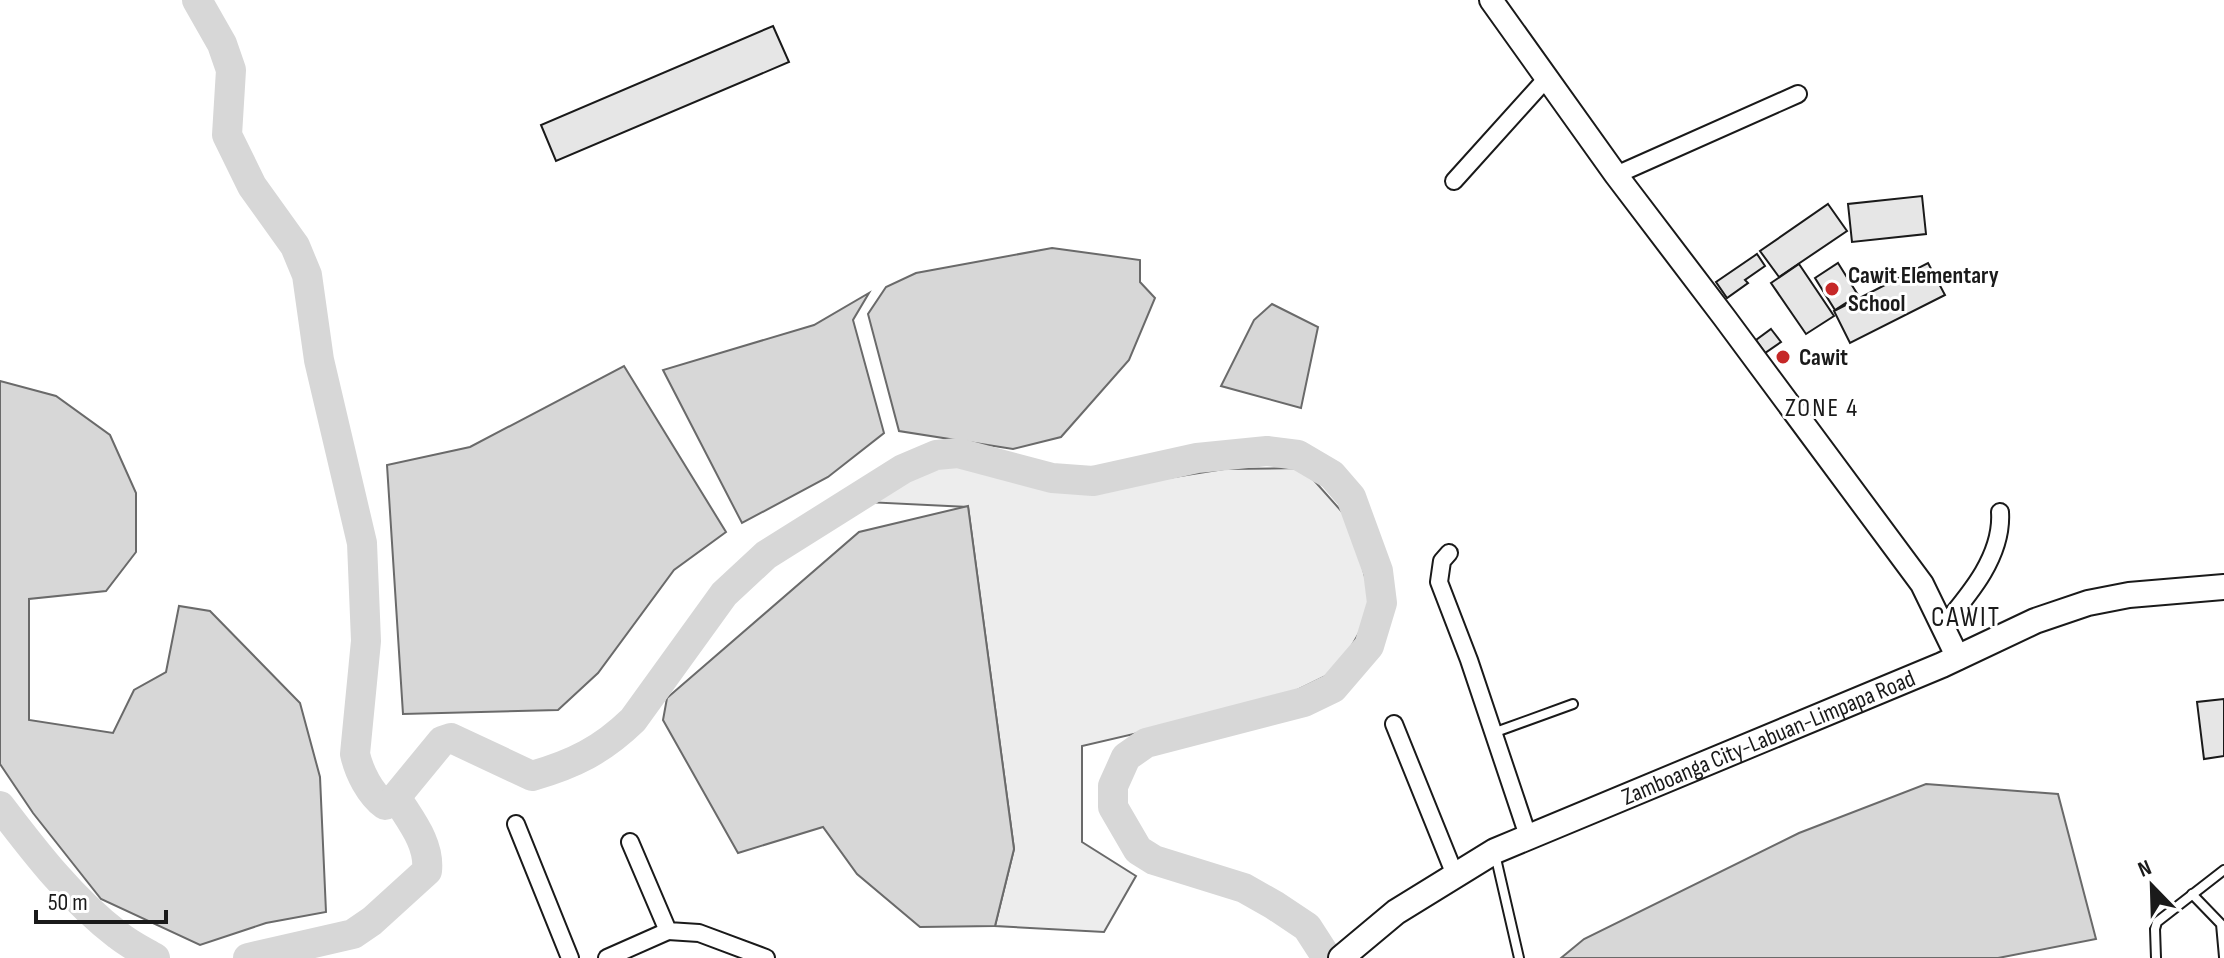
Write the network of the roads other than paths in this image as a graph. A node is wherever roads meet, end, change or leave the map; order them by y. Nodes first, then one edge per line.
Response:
1 (1491, 0) edge
2 (1546, 79) junction
3 (1798, 94) dead end
4 (1616, 175) junction
5 (1454, 181) dead end
6 (2000, 512) dead end
7 (1449, 553) dead end
8 (2224, 587) edge
9 (1942, 627) junction
10 (1958, 658) junction
11 (1573, 704) dead end
12 (1394, 724) dead end
13 (1492, 734) junction
14 (516, 824) dead end
15 (1528, 836) junction
16 (630, 842) dead end
17 (1495, 851) junction
18 (2224, 870) edge
19 (1455, 875) junction
20 (2192, 894) junction
21 (2222, 925) edge
22 (668, 931) junction
23 (2224, 957) edge
24 (570, 958) edge
25 (607, 958) edge
26 (766, 958) edge
27 (781, 958) edge
28 (1341, 958) edge
29 (1519, 958) edge
30 (2156, 958) edge

1 - 2 street
2 - 4 street
2 - 5 street
3 - 4 street
4 - 9 street
6 - 9 street
7 - 13 street
8 - 10 main road, Zamboanga City-Labuan-Limpapa Road
9 - 10 street
10 - 15 main road, Zamboanga City-Labuan-Limpapa Road
11 - 13 lane
12 - 19 street
13 - 15 street
14 - 24 street
15 - 17 main road, Zamboanga City-Labuan-Limpapa Road
16 - 22 street
17 - 19 main road, Zamboanga City-Labuan-Limpapa Road
17 - 29 lane
18 - 20 lane
19 - 28 main road, Zamboanga City-Labuan-Limpapa Road
20 - 21 lane
20 - 30 lane
21 - 23 lane
22 - 25 street
22 - 26 street
26 - 27 street

